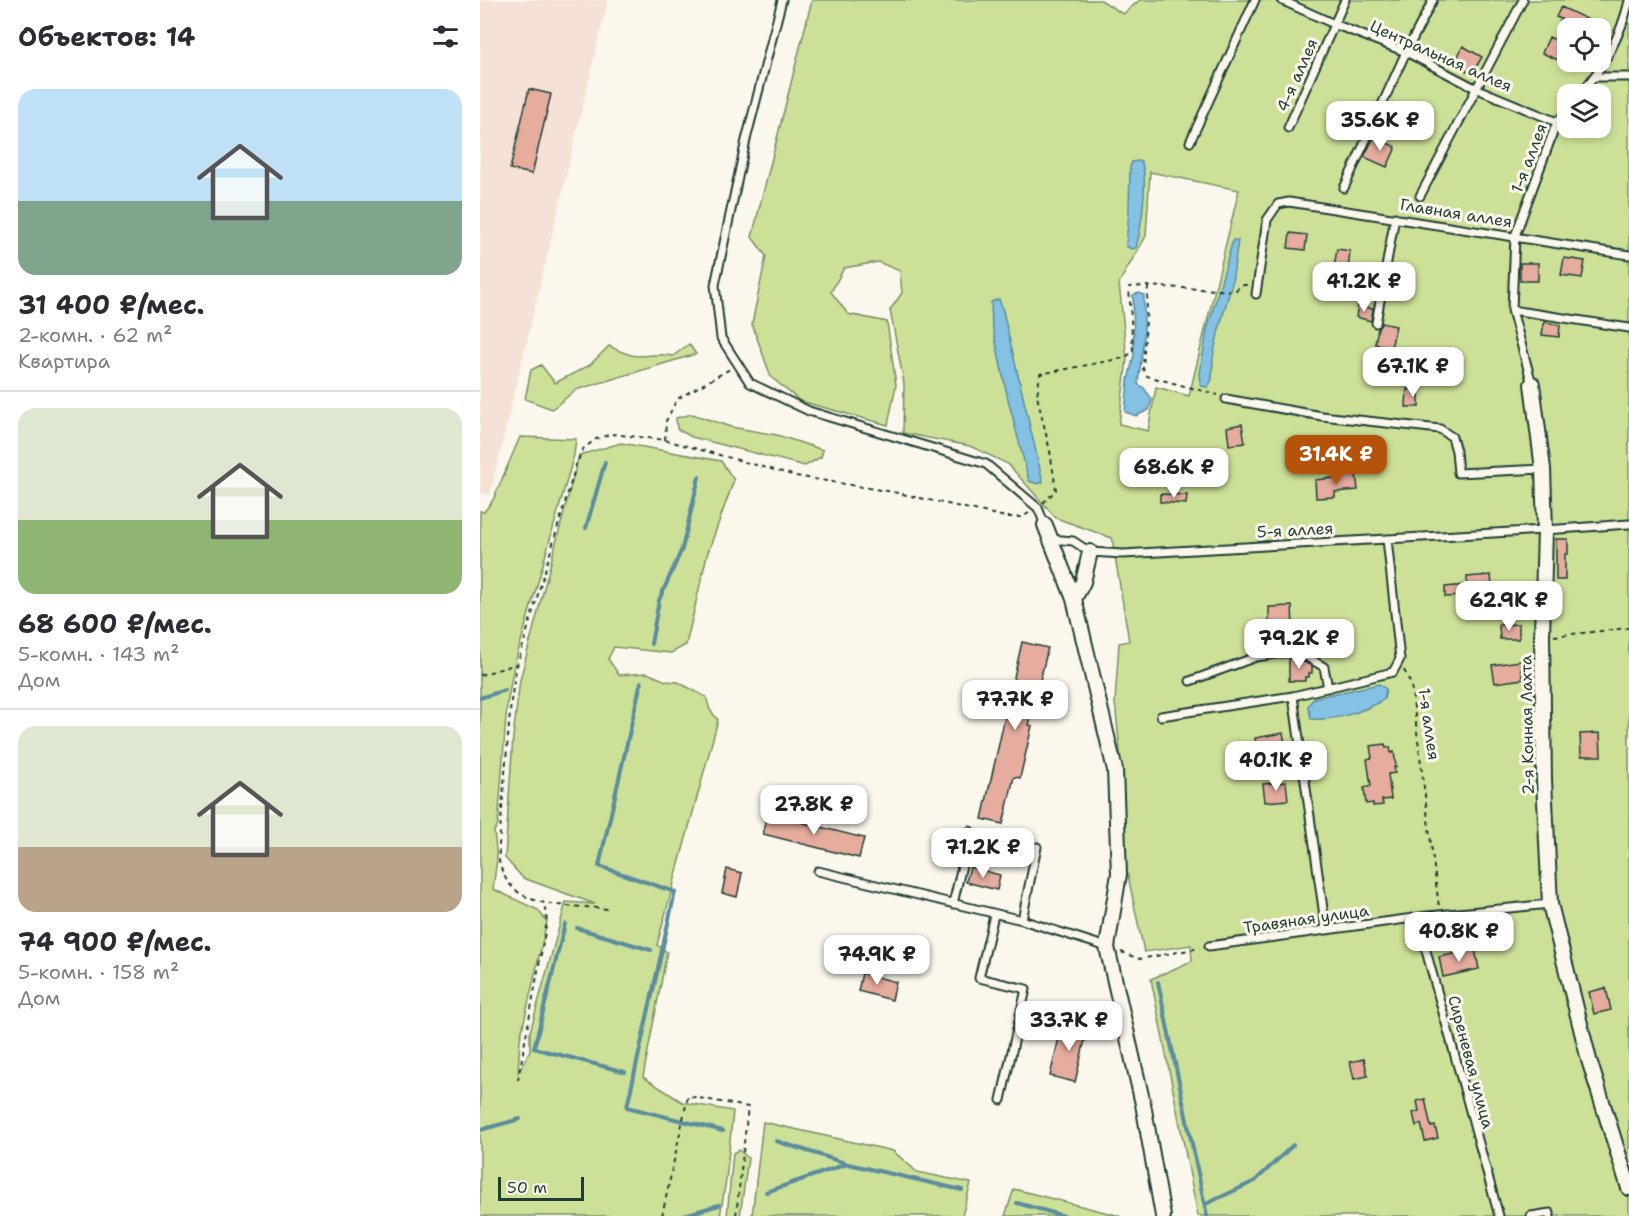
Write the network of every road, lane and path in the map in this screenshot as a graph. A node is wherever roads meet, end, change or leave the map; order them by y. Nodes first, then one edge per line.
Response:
1 (782, 0) edge
2 (1255, 0) edge
3 (1281, 0) edge
4 (1345, 0) edge
5 (1433, 0) edge
6 (1523, 0) edge
7 (1629, 1) edge
8 (1334, 24) junction
9 (1406, 52) junction
10 (1595, 77) junction
11 (1629, 77) edge
12 (1589, 84) edge
13 (1475, 88) junction
14 (1557, 122) joint
15 (1288, 128) dead end
16 (1190, 142) dead end
17 (1344, 188) dead end
18 (1420, 196) dead end
19 (1395, 217) junction
20 (1521, 218) joint
21 (1515, 236) junction
22 (1629, 255) edge
23 (1148, 286) junction
24 (1256, 290) joint
25 (1512, 310) junction
26 (1376, 323) dead end
27 (1629, 328) edge
28 (738, 364) junction
29 (1532, 384) joint
30 (1226, 399) joint
31 (665, 440) junction
32 (1543, 469) junction
33 (1038, 508) junction
34 (1629, 524) edge
35 (1545, 530) junction
36 (1048, 532) junction
37 (1387, 539) junction
38 (1090, 552) junction
39 (1074, 599) junction
40 (1629, 628) edge
41 (1542, 637) junction
42 (1400, 659) junction
43 (518, 664) junction
44 (480, 675) edge
45 (1190, 681) dead end
46 (1328, 688) junction
47 (1293, 696) junction
48 (1161, 716) dead end
49 (970, 831) dead end
50 (1037, 846) dead end
51 (818, 871) dead end
52 (544, 903) junction
53 (953, 904) junction
54 (1550, 904) junction
55 (607, 909) dead end
56 (994, 915) junction
57 (1440, 915) junction
58 (1428, 916) junction
59 (1022, 920) junction
60 (1326, 930) junction
61 (1209, 946) joint
62 (1107, 947) junction
63 (518, 1080) dead end
64 (1001, 1100) dead end
65 (1629, 1188) edge
66 (662, 1216) edge
67 (736, 1216) edge
68 (1163, 1216) edge
69 (1498, 1216) edge
70 (1532, 1216) edge
71 (1550, 1216) edge

1 - 28 lane
2 - 16 lane
3 - 8 lane, Центральная аллея
4 - 8 lane, 4-я аллея
5 - 9 lane
6 - 13 lane
7 - 10 lane
8 - 9 lane, Центральная аллея
8 - 15 lane, 4-я аллея
9 - 13 lane, Центральная аллея
9 - 17 lane
10 - 11 lane
10 - 12 lane
13 - 14 lane, Центральная аллея
13 - 18 lane
14 - 20 lane, 1-я аллея
19 - 21 lane, Главная аллея
19 - 24 lane, Главная аллея
19 - 26 lane
20 - 21 lane, 2-я Конная Лахта
21 - 22 lane, Главная аллея
21 - 25 lane, 2-я Конная Лахта
23 - 24 path
23 - 30 path
23 - 33 path
25 - 27 lane
25 - 29 lane, 2-я Конная Лахта
28 - 31 path
28 - 33 lane
29 - 32 street, 2-я Конная Лахта
30 - 32 lane
31 - 33 path
31 - 43 path
32 - 35 street, 2-я Конная Лахта
33 - 36 lane
34 - 35 lane, 5-я аллея
35 - 37 lane, 5-я аллея
35 - 41 street, 2-я Конная Лахта
36 - 38 lane, 5-я аллея
36 - 39 street
37 - 38 lane, 5-я аллея
37 - 42 lane
38 - 39 street
39 - 62 street
40 - 41 path
41 - 54 street, 2-я Конная Лахта
42 - 46 lane
42 - 57 path, 1-я аллея
43 - 44 path
43 - 52 path
45 - 46 lane
46 - 47 lane
47 - 48 lane
47 - 60 lane
49 - 53 lane
50 - 59 lane
51 - 53 lane
52 - 55 path
52 - 63 path
53 - 56 lane
54 - 57 lane, Травяная улица
54 - 65 street, 2-я Конная Лахта
56 - 59 lane
56 - 64 lane
57 - 58 lane, Травяная улица
58 - 60 lane, Травяная улица
58 - 69 lane, Сиреневая улица
59 - 62 lane
60 - 61 lane, Травяная улица
61 - 62 path
62 - 68 street
66 - 67 path
70 - 71 lane

